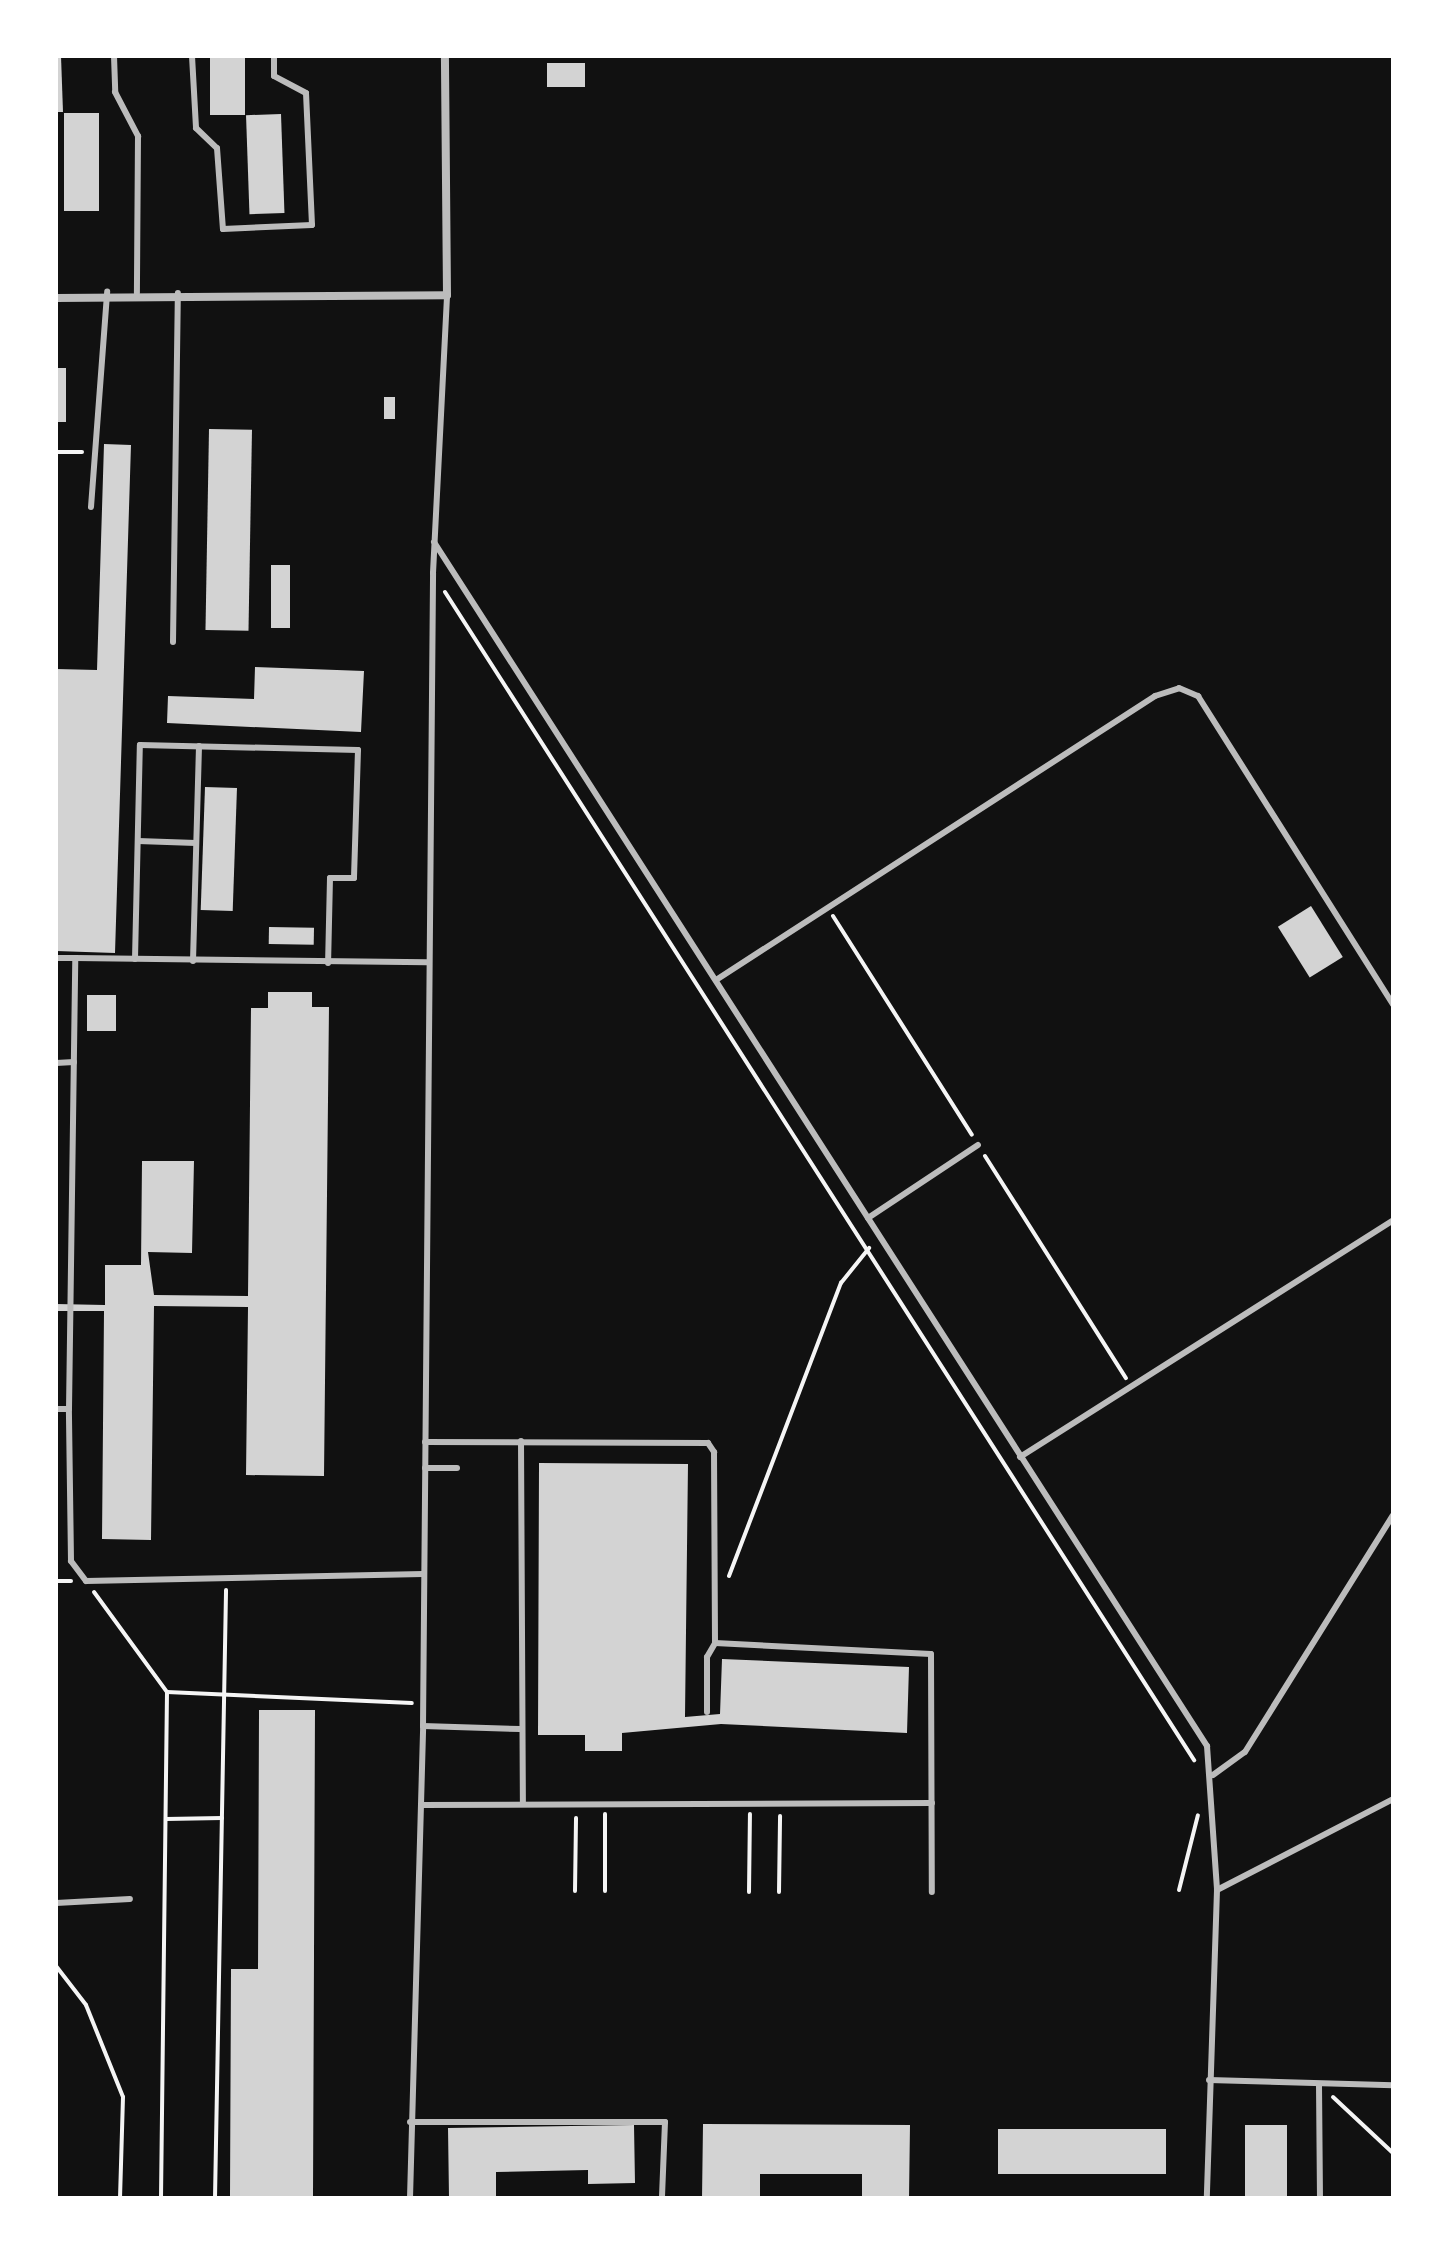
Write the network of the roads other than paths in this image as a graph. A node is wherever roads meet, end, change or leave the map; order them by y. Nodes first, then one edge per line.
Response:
1 (114, 56) edge
2 (192, 56) edge
3 (274, 56) edge
4 (445, 56) edge
5 (107, 292) junction
6 (137, 293) junction
7 (178, 293) junction
8 (447, 295) junction
9 (56, 298) edge
10 (91, 507) dead end
11 (434, 542) junction
12 (173, 642) dead end
13 (199, 746) junction
14 (138, 841) junction
15 (196, 843) junction
16 (56, 958) edge
17 (75, 958) junction
18 (135, 959) junction
19 (193, 961) junction
20 (427, 962) junction
21 (328, 963) junction
22 (716, 980) junction
23 (1393, 1004) edge
24 (74, 1062) junction
25 (56, 1063) edge
26 (978, 1145) dead end
27 (868, 1218) junction
28 (1393, 1220) edge
29 (56, 1409) edge
30 (69, 1409) junction
31 (521, 1441) junction
32 (425, 1442) junction
33 (1020, 1457) junction
34 (425, 1468) junction
35 (457, 1468) dead end
36 (1393, 1515) edge
37 (423, 1574) junction
38 (715, 1643) junction
39 (707, 1712) dead end
40 (423, 1726) junction
41 (520, 1729) junction
42 (1213, 1775) junction
43 (1393, 1799) edge
44 (523, 1803) junction
45 (932, 1803) junction
46 (421, 1805) junction
47 (1217, 1890) junction
48 (932, 1892) dead end
49 (130, 1899) dead end
50 (56, 1903) edge
51 (1209, 2080) junction
52 (1319, 2085) junction
53 (1393, 2085) edge
54 (410, 2122) junction
55 (410, 2198) edge
56 (662, 2198) edge
57 (1207, 2198) edge
58 (1320, 2198) edge

1 - 6 lane
2 - 3 lane
4 - 8 street
5 - 6 street
5 - 9 street
5 - 10 lane
6 - 7 street
7 - 8 street
7 - 12 lane
8 - 11 lane
11 - 20 lane
11 - 22 lane
13 - 14 lane
13 - 15 lane
13 - 21 lane
14 - 15 lane
14 - 18 lane
15 - 19 lane
16 - 17 lane
17 - 18 lane
17 - 24 lane
18 - 19 lane
19 - 21 lane
20 - 21 lane
20 - 32 lane
22 - 23 lane
22 - 27 lane
24 - 25 lane
24 - 30 lane
26 - 27 lane
27 - 33 lane
28 - 33 lane
29 - 30 lane
30 - 37 lane
31 - 32 lane
31 - 38 lane
31 - 41 lane
32 - 34 lane
33 - 42 lane
34 - 35 lane
34 - 37 lane
36 - 42 lane
37 - 40 lane
38 - 39 lane
38 - 45 lane
40 - 41 lane
40 - 46 lane
41 - 44 lane
42 - 47 lane
43 - 47 lane
44 - 45 lane
44 - 46 lane
45 - 48 lane
46 - 54 lane
47 - 51 lane
49 - 50 lane
51 - 52 lane
51 - 57 lane
52 - 53 lane
52 - 58 lane
54 - 55 lane
54 - 56 lane

